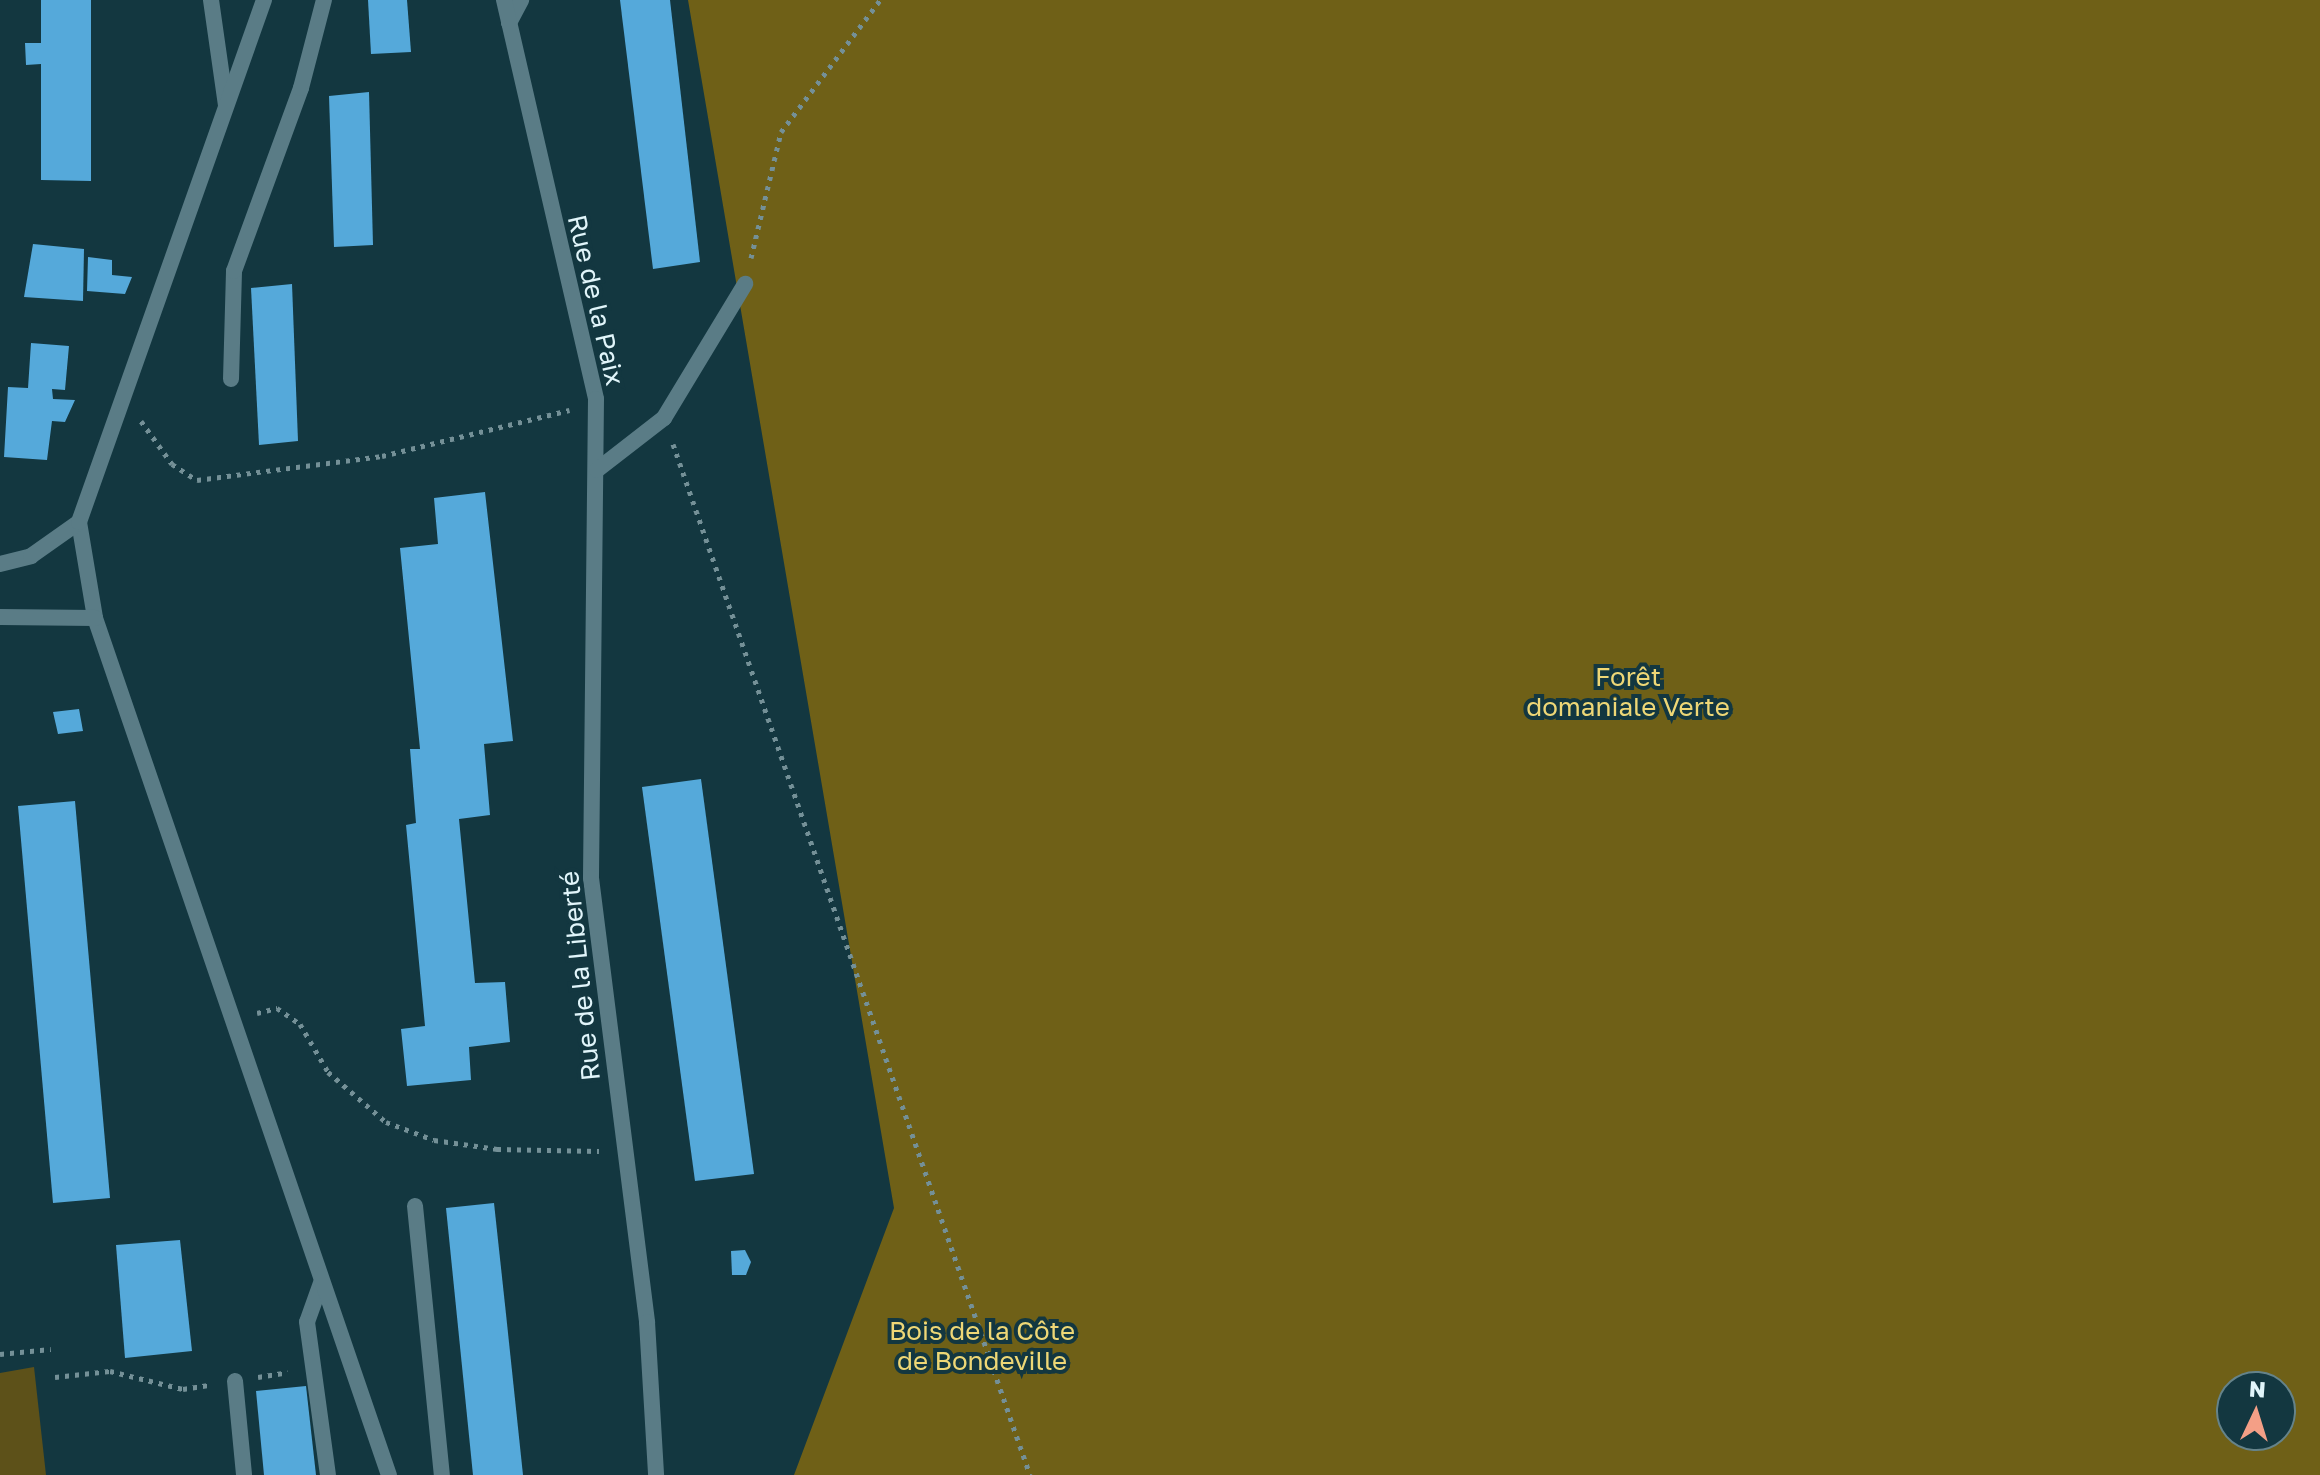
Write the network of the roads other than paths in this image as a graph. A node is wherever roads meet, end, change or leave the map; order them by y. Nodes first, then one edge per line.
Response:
1 (211, 0) edge
2 (264, 0) edge
3 (324, 0) edge
4 (504, 0) edge
5 (521, 0) edge
6 (509, 23) junction
7 (226, 105) junction
8 (745, 284) road end
9 (231, 379) dead end
10 (597, 470) junction
11 (79, 522) junction
12 (0, 564) edge
13 (0, 617) edge
14 (95, 618) junction
15 (415, 1206) dead end
16 (321, 1283) junction
17 (235, 1381) road end
18 (244, 1475) edge
19 (328, 1475) edge
20 (389, 1475) edge
21 (442, 1475) edge
22 (656, 1475) edge

1 - 7 street
2 - 7 street
3 - 9 street
4 - 6 street, Rue de la Paix
5 - 6 street
6 - 10 street, Rue de la Paix
7 - 11 street
8 - 10 street
10 - 22 street, Rue de la Liberté
11 - 12 street
11 - 14 street
13 - 14 street
14 - 16 street
15 - 21 street
16 - 19 street
16 - 20 street
17 - 18 street

